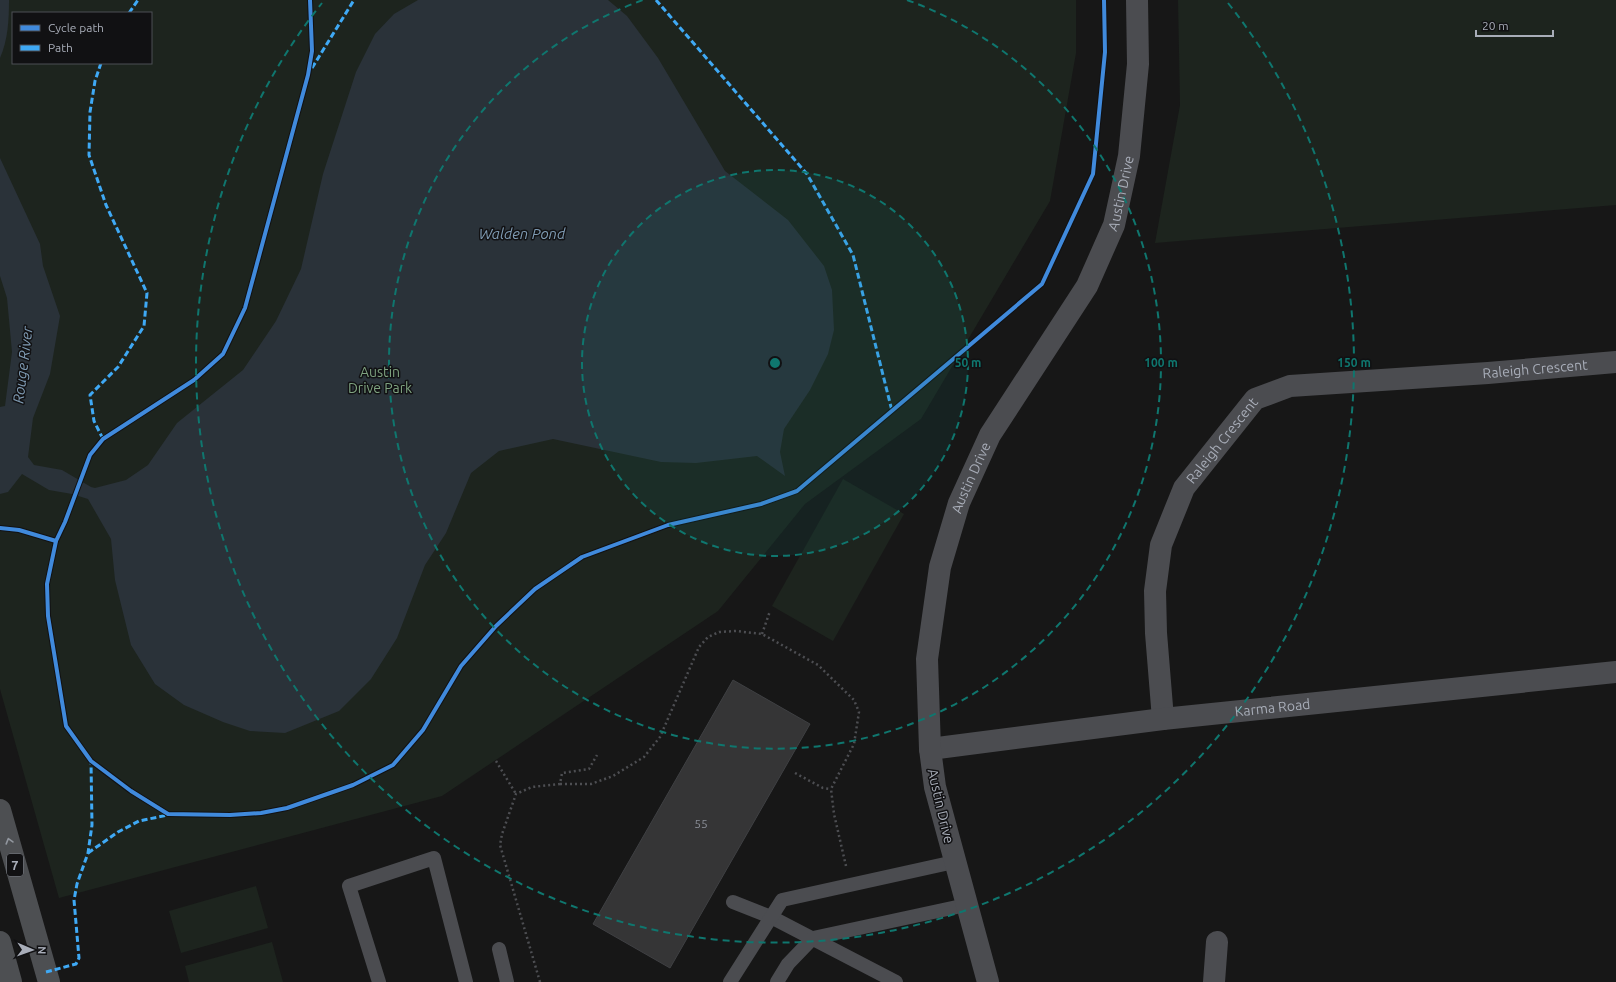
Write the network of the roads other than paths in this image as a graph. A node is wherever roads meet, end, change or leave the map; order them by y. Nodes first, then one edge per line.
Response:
1 (1137, 0) edge
2 (1616, 362) edge
3 (1616, 672) edge
4 (1163, 719) junction
5 (930, 748) junction
6 (0, 810) edge
7 (954, 862) junction
8 (732, 902) dead end
9 (966, 905) junction
10 (771, 917) junction
11 (813, 938) junction
12 (0, 942) edge
13 (1217, 942) dead end
14 (499, 949) dead end
15 (10, 982) edge
16 (48, 982) edge
17 (379, 982) edge
18 (466, 982) edge
19 (508, 982) edge
20 (730, 982) edge
21 (777, 982) edge
22 (896, 982) edge
23 (988, 982) edge
24 (1214, 982) edge

1 - 5 street, Austin Drive
2 - 4 street, Raleigh Crescent
3 - 4 street, Karma Road
4 - 5 street, Karma Road
5 - 7 street, Austin Drive
16 -> 6 main road, 7
7 - 9 street, Austin Drive
7 - 10 lane
8 - 10 lane
9 - 11 lane
9 - 23 street, Austin Drive
10 - 11 lane
10 - 20 lane
11 - 21 lane
11 - 22 lane
12 - 15 main road
13 - 24 street
14 - 19 lane
17 - 18 lane

